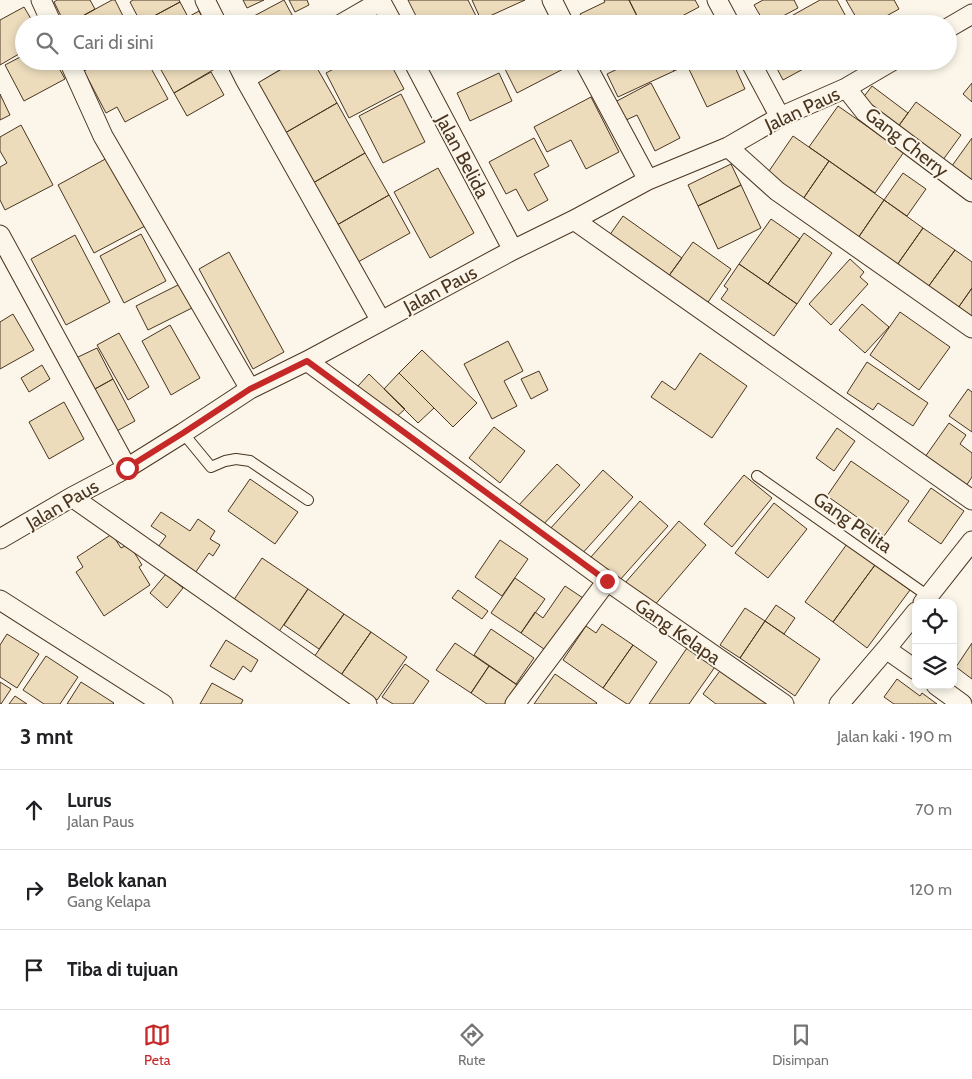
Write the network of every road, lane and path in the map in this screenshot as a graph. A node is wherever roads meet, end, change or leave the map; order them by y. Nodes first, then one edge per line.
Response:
1 (41, 0) edge
2 (205, 0) edge
3 (380, 0) edge
4 (552, 0) edge
5 (717, 0) edge
6 (968, 10) edge
7 (48, 15) edge
8 (212, 15) edge
9 (356, 15) edge
10 (388, 15) edge
11 (560, 15) edge
12 (725, 15) edge
13 (957, 20) edge
14 (73, 70) edge
15 (240, 70) edge
16 (260, 70) edge
17 (418, 70) edge
18 (589, 70) edge
19 (755, 70) edge
20 (877, 70) edge
21 (245, 79) junction
22 (846, 88) junction
23 (780, 117) junction
24 (728, 147) junction
25 (648, 180) junction
26 (972, 192) edge
27 (574, 220) junction
28 (0, 235) edge
29 (513, 250) junction
30 (381, 321) junction
31 (972, 328) edge
32 (307, 361) junction
33 (250, 389) junction
34 (183, 433) junction
35 (127, 468) junction
36 (757, 476) dead end
37 (72, 497) junction
38 (308, 500) dead end
39 (972, 500) edge
40 (0, 540) edge
41 (972, 541) edge
42 (607, 581) junction
43 (926, 599) edge
44 (0, 600) edge
45 (912, 617) edge
46 (886, 649) junction
47 (912, 667) edge
48 (941, 689) edge
49 (163, 704) edge
50 (367, 704) edge
51 (515, 704) edge
52 (784, 704) edge
53 (839, 704) edge
54 (962, 704) edge

1 - 7 street
2 - 8 street
3 - 9 street
3 - 10 street
4 - 11 street
5 - 12 street
6 - 13 street
14 - 33 street
15 - 21 street
16 - 21 street
17 - 29 street, Jalan Belida
18 - 25 street
19 - 23 street
20 - 22 street, Jalan Paus
21 - 30 street
22 - 23 street, Jalan Paus
22 - 26 street, Gang Cherry
23 - 24 street, Jalan Paus
24 - 25 street, Jalan Paus
24 - 31 street
25 - 27 street, Jalan Paus
27 - 29 street, Jalan Paus
27 - 39 street
28 - 35 street
29 - 30 street, Jalan Paus
30 - 32 street, Jalan Paus
32 - 33 street, Jalan Paus
32 - 42 street, Gang Kelapa
33 - 34 street, Jalan Paus
34 - 35 street, Jalan Paus
34 - 38 lane
35 - 37 street, Jalan Paus
36 - 43 lane, Gang Pelita
37 - 40 street, Jalan Paus
37 - 50 street
41 - 43 street
42 - 51 street
42 - 52 street, Gang Kelapa
44 - 49 street
45 - 46 street
46 - 47 street
46 - 53 street
48 - 54 street

